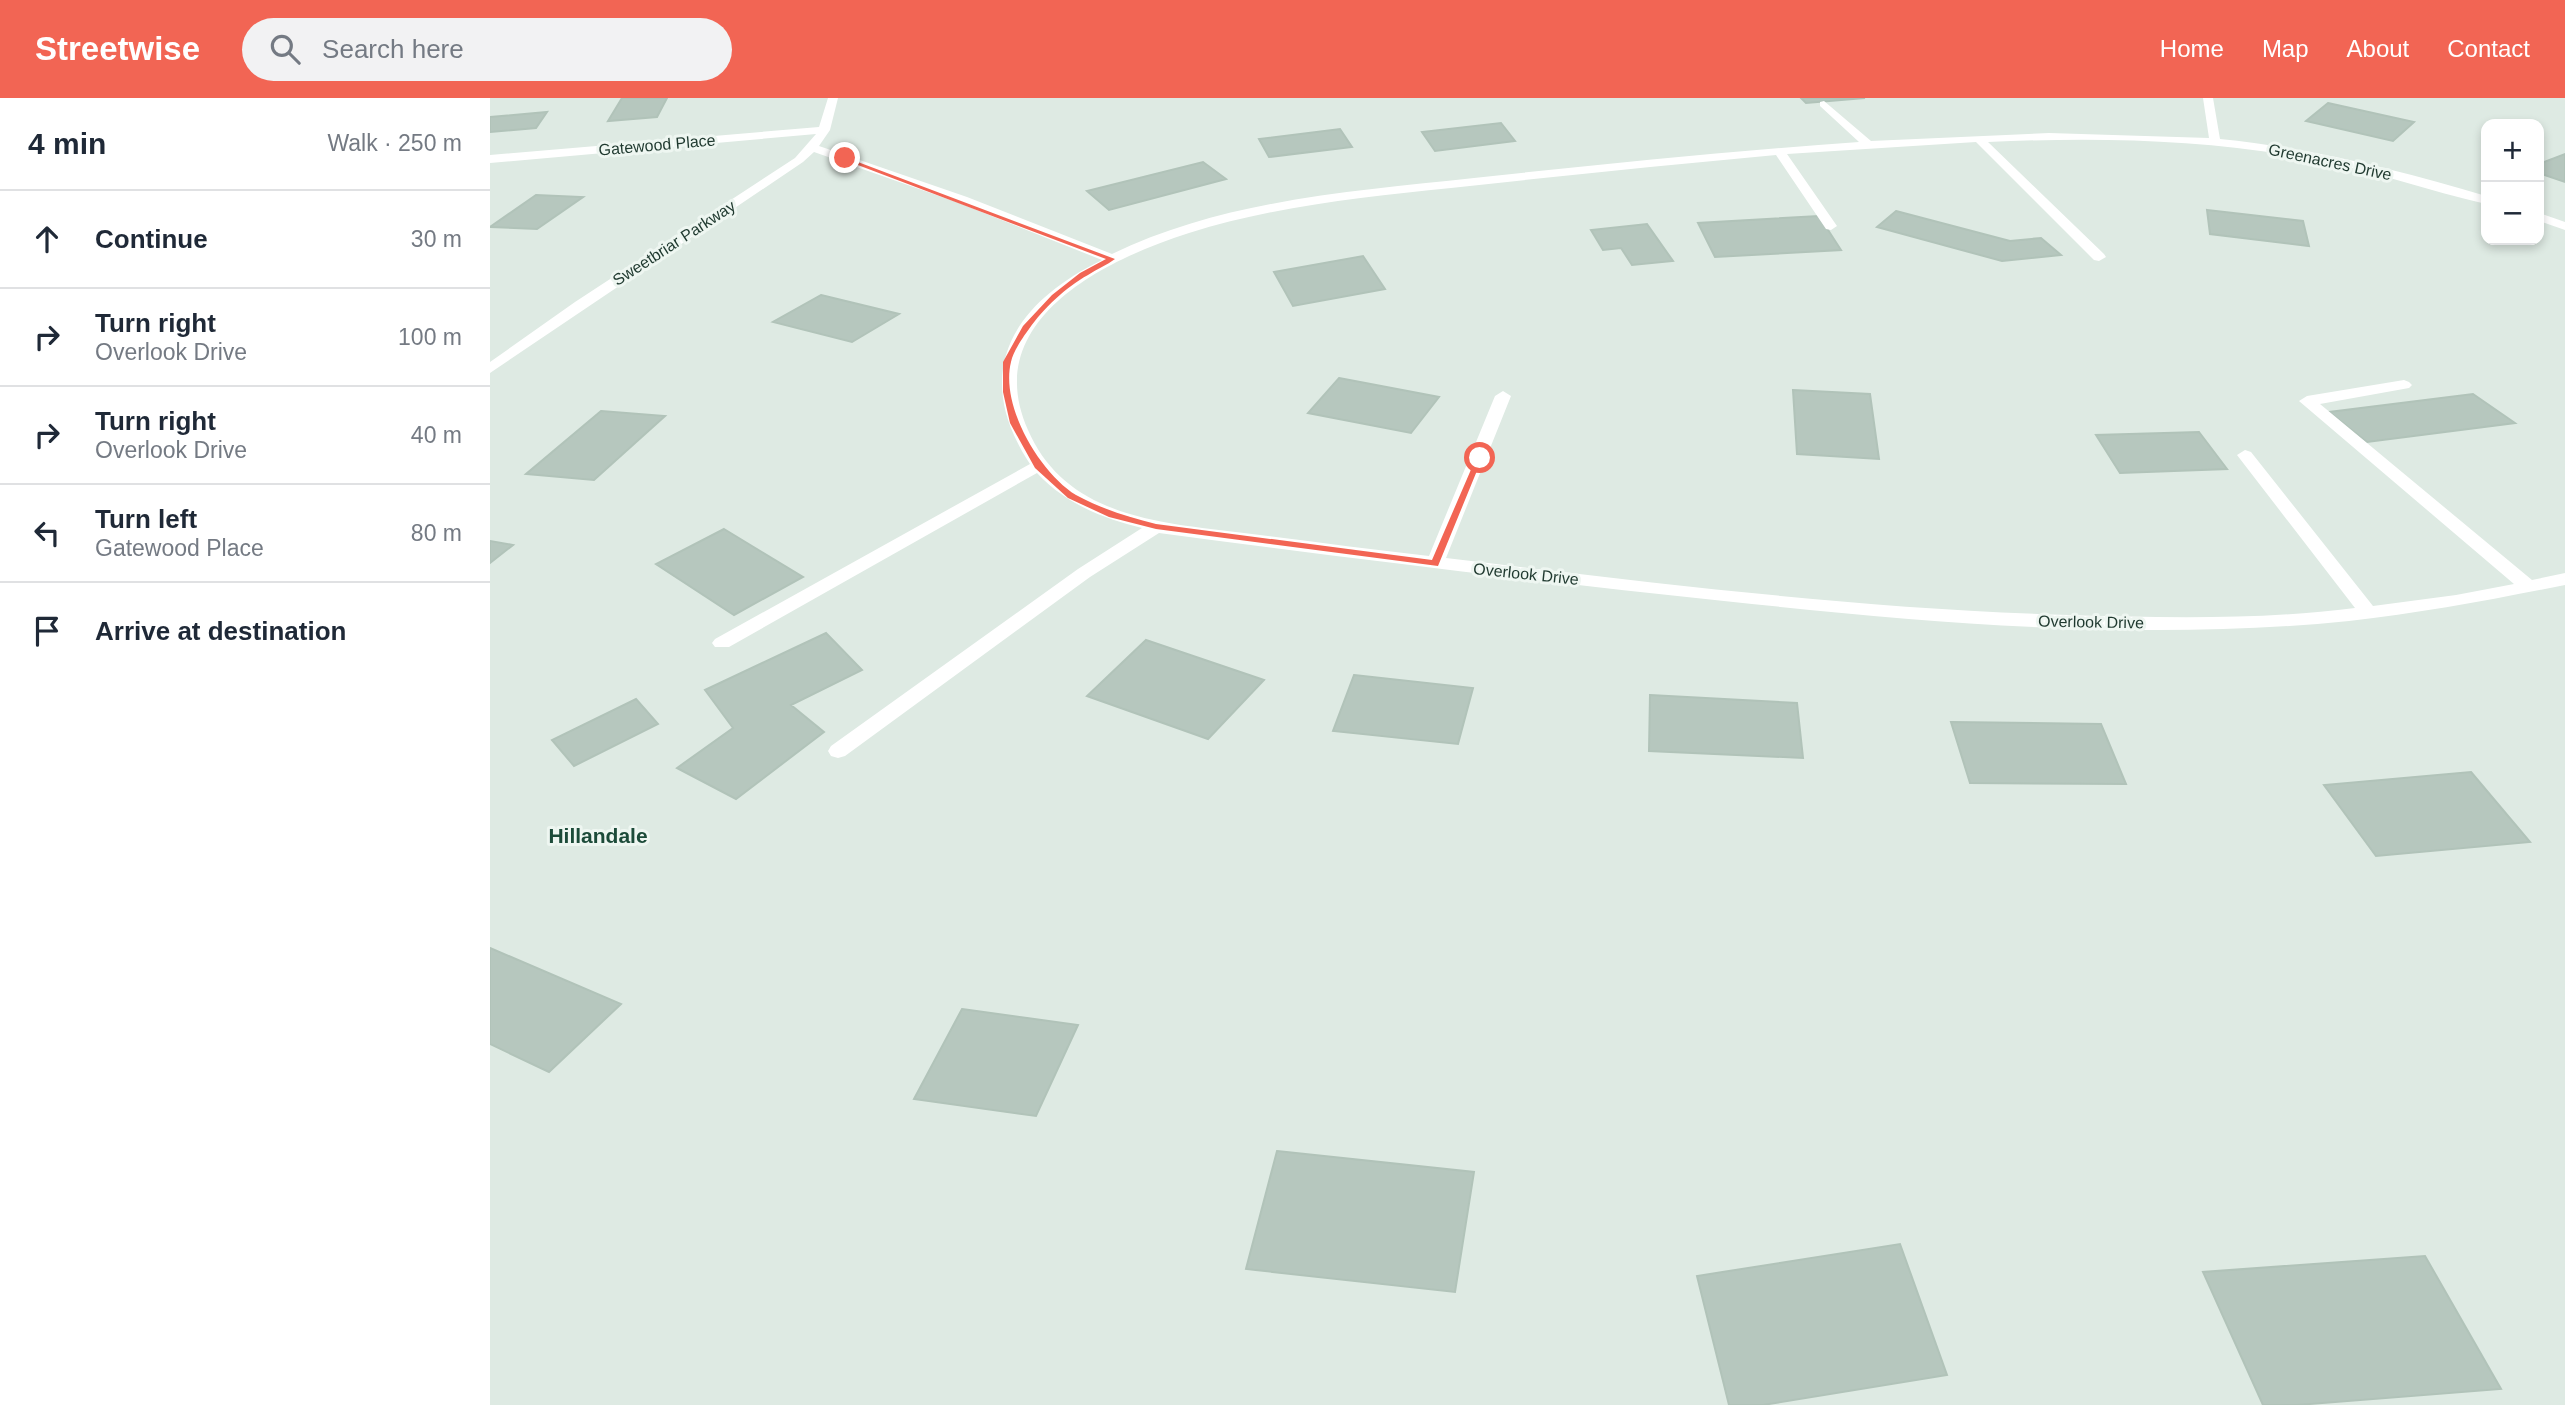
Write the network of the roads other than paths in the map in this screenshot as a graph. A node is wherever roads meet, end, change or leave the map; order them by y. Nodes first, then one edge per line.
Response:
1 (833, 98) edge
2 (2208, 98) edge
3 (1824, 104) dead end
4 (824, 130) junction
5 (1978, 138) junction
6 (2215, 142) junction
7 (1869, 145) junction
8 (815, 148) junction
9 (1780, 152) junction
10 (490, 159) edge
11 (2481, 199) edge
12 (2544, 219) edge
13 (1832, 226) dead end
14 (2565, 226) edge
15 (2099, 257) dead end
16 (1112, 259) junction
17 (490, 369) edge
18 (2404, 385) dead end
19 (1503, 396) dead end
20 (2245, 455) dead end
21 (1038, 466) junction
22 (1156, 527) junction
23 (1435, 564) junction
24 (2565, 579) edge
25 (2530, 588) junction
26 (2368, 612) junction
27 (722, 643) dead end
28 (838, 751) dead end

1 - 4 street, Sweetbriar Parkway
2 - 6 street
3 - 7 street
4 - 8 street, Sweetbriar Parkway
4 - 10 street, Gatewood Place
5 - 6 street, Overlook Drive
5 - 7 street, Overlook Drive
5 - 15 street
6 - 11 street, Greenacres Drive
7 - 9 street, Overlook Drive
8 - 16 street
8 - 17 street, Sweetbriar Parkway
9 - 13 street
9 - 16 street, Overlook Drive
12 - 14 street
16 - 21 street, Overlook Drive
18 - 25 street
19 - 23 street
20 - 26 street
21 - 22 street, Overlook Drive
21 - 27 street
22 - 23 street, Overlook Drive
22 - 28 street
23 - 26 street, Overlook Drive
24 - 25 street, Overlook Drive
25 - 26 street, Overlook Drive

